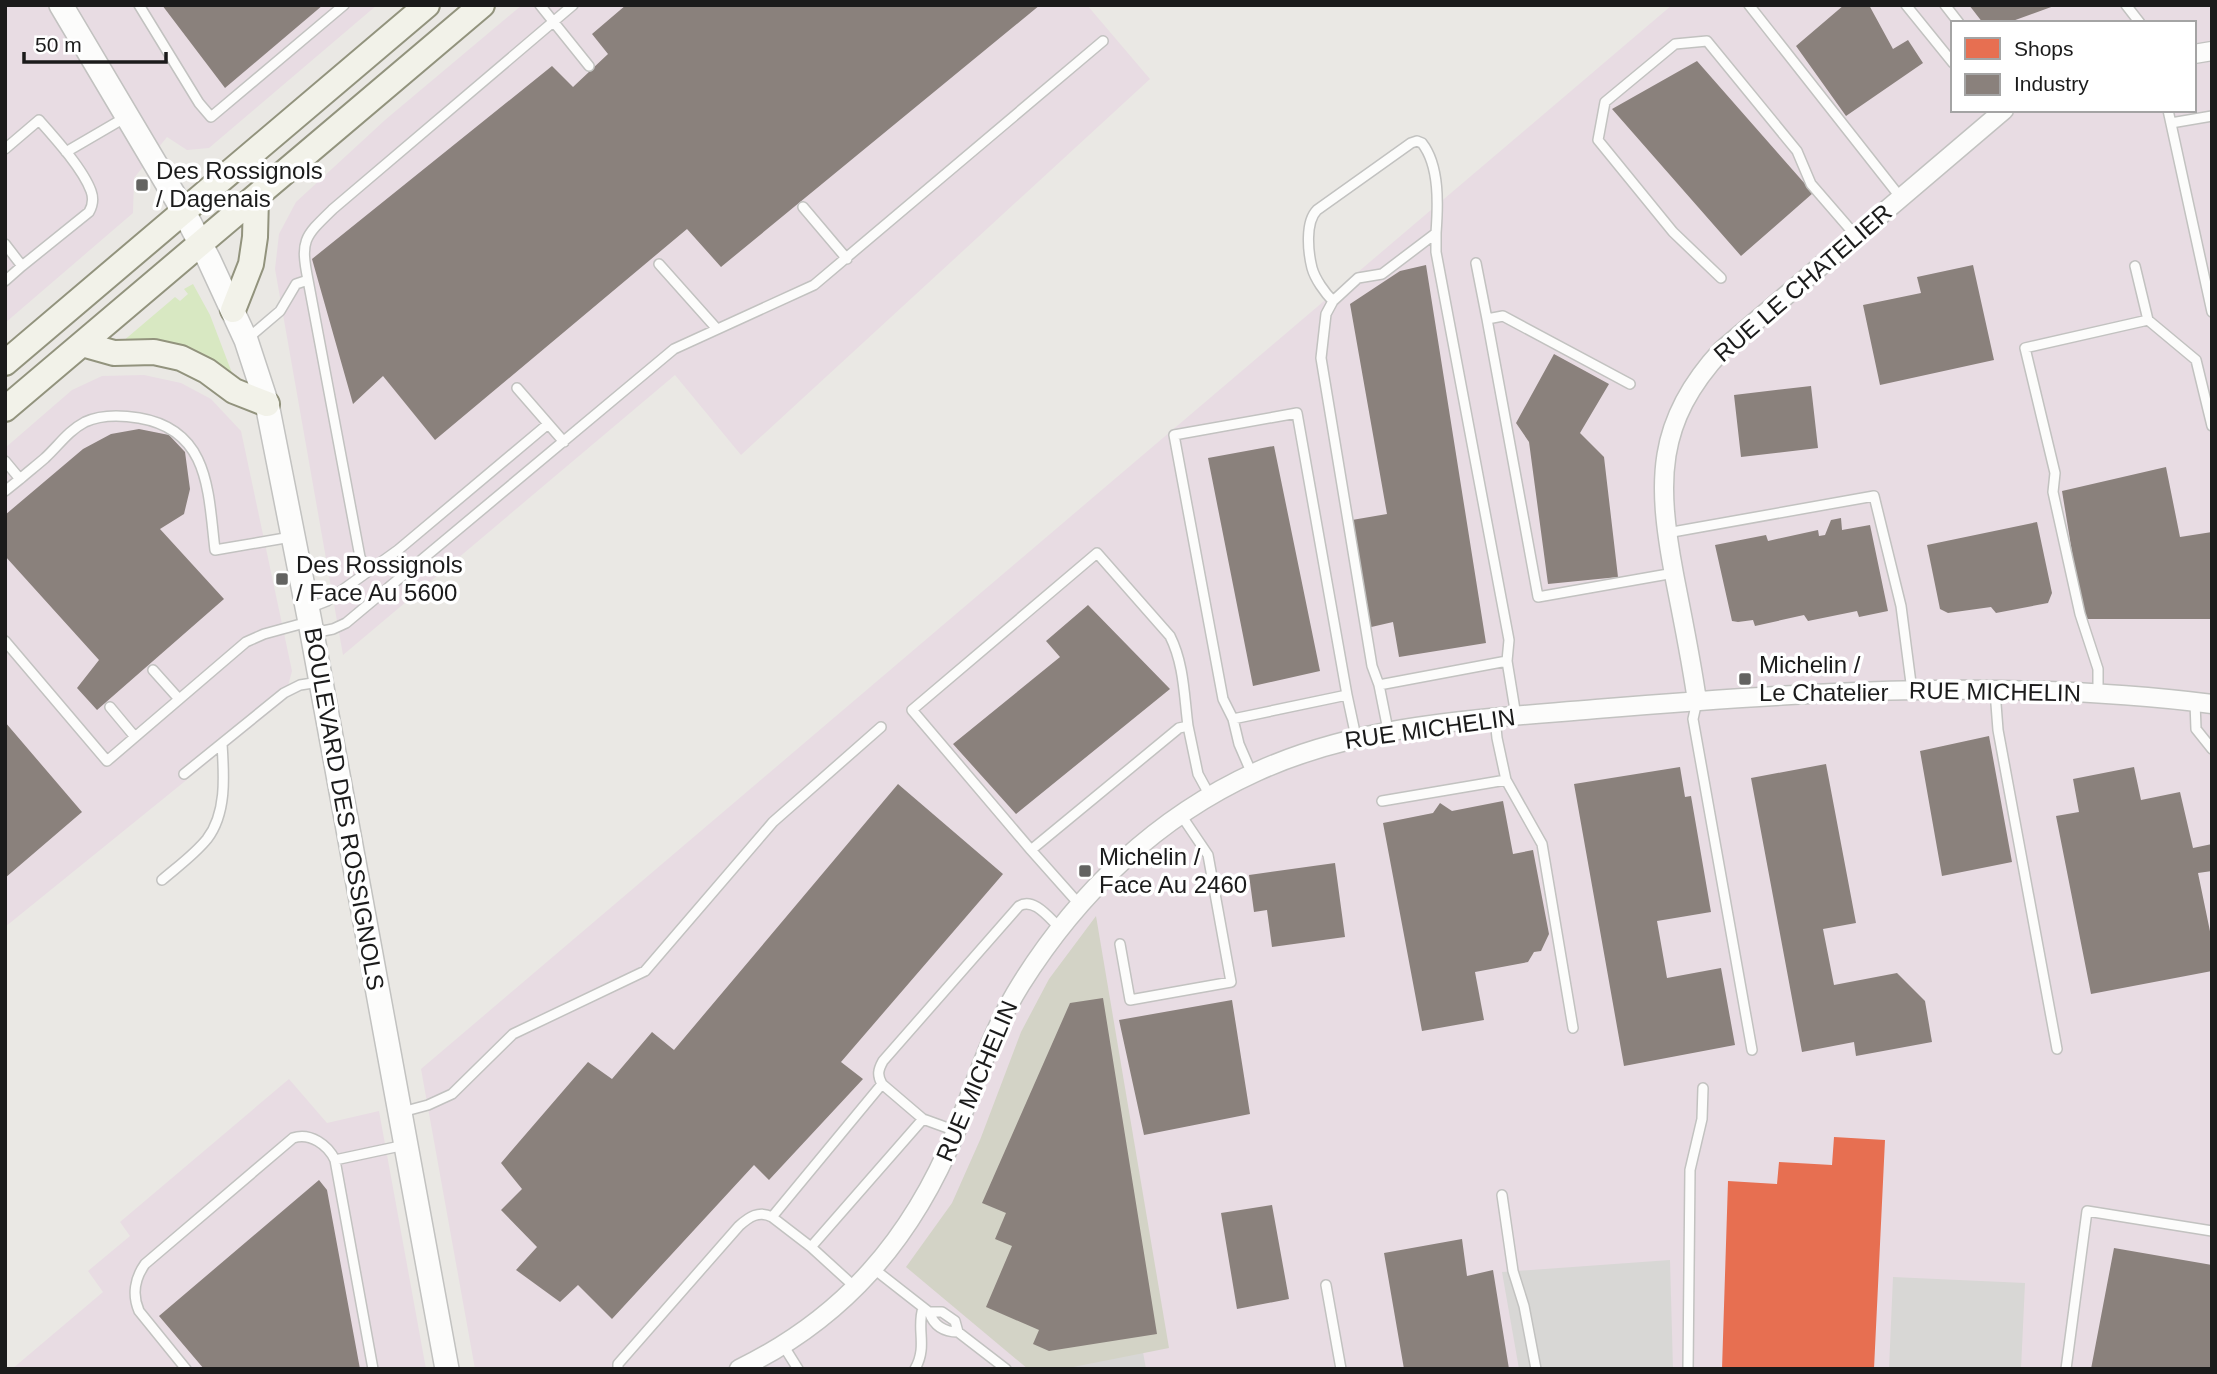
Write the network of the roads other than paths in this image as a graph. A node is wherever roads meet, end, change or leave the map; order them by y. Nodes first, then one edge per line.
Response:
1 (61, 5) edge
2 (139, 5) edge
3 (344, 5) edge
4 (427, 5) edge
5 (482, 5) edge
6 (540, 5) edge
7 (573, 5) edge
8 (1749, 5) edge
9 (1906, 5) edge
10 (1945, 5) edge
11 (2126, 5) edge
12 (1957, 21) edge
13 (2138, 21) edge
14 (554, 22) junction
15 (1103, 41) dead end
16 (1951, 61) edge
17 (589, 66) dead end
18 (1997, 112) edge
19 (2168, 112) edge
20 (2212, 116) edge
21 (127, 117) junction
22 (2171, 124) junction
23 (5, 149) edge
24 (66, 152) junction
25 (256, 198) junction
26 (1901, 198) junction
27 (803, 207) dead end
28 (184, 212) junction
29 (1436, 233) junction
30 (1856, 236) junction
31 (5, 244) edge
32 (200, 244) junction
33 (847, 259) junction
34 (1476, 263) dead end
35 (659, 264) dead end
36 (2135, 265) dead end
37 (22, 267) junction
38 (1721, 278) dead end
39 (307, 280) junction
40 (5, 281) edge
41 (1333, 301) junction
42 (233, 310) junction
43 (2212, 312) edge
44 (1487, 319) junction
45 (2148, 320) junction
46 (717, 329) junction
47 (246, 340) junction
48 (82, 344) junction
49 (5, 363) edge
50 (1630, 384) dead end
51 (517, 388) dead end
52 (267, 404) junction
53 (5, 409) edge
54 (548, 424) junction
55 (2212, 426) edge
56 (564, 442) junction
57 (5, 461) edge
58 (20, 478) junction
59 (5, 491) edge
60 (1667, 533) junction
61 (293, 536) junction
62 (367, 571) junction
63 (1674, 573) junction
64 (309, 621) junction
65 (5, 641) edge
66 (1507, 661) junction
67 (153, 670) dead end
68 (321, 681) junction
69 (1379, 685) junction
70 (1912, 691) junction
71 (1995, 691) junction
72 (2098, 694) junction
73 (1347, 695) junction
74 (179, 699) junction
75 (1697, 701) junction
76 (2203, 703) edge
77 (110, 707) dead end
78 (1516, 716) junction
79 (1495, 718) junction
80 (1233, 719) junction
81 (1188, 726) junction
82 (881, 727) dead end
83 (1388, 730) junction
84 (135, 737) junction
85 (1356, 737) junction
86 (222, 744) junction
87 (2212, 749) edge
88 (184, 774) dead end
89 (1252, 774) junction
90 (1506, 780) junction
91 (1210, 796) junction
92 (1382, 802) dead end
93 (1181, 815) junction
94 (1031, 850) junction
95 (162, 880) dead end
96 (1079, 904) junction
97 (1060, 928) junction
98 (1120, 943) dead end
99 (1573, 1028) dead end
100 (2057, 1049) dead end
101 (1752, 1050) dead end
102 (882, 1084) junction
103 (1703, 1088) dead end
104 (400, 1112) junction
105 (923, 1119) junction
106 (956, 1131) junction
107 (407, 1145) junction
108 (335, 1160) junction
109 (1502, 1195) dead end
110 (772, 1217) junction
111 (2212, 1231) edge
112 (811, 1247) junction
113 (874, 1269) junction
114 (1326, 1285) dead end
115 (856, 1288) junction
116 (926, 1310) junction
117 (783, 1345) junction
118 (186, 1369) edge
119 (373, 1369) edge
120 (447, 1369) edge
121 (618, 1369) edge
122 (739, 1369) edge
123 (798, 1369) edge
124 (915, 1369) edge
125 (1006, 1369) edge
126 (1341, 1369) edge
127 (1536, 1369) edge
128 (1688, 1369) edge
129 (2066, 1369) edge

1 - 21 street, BOULEVARD DES ROSSIGNOLS
2 - 3 lane
4 - 28 main road
5 - 25 main road
6 - 14 lane
7 - 14 lane
8 - 26 lane
9 - 16 lane
10 - 12 lane
11 - 13 lane
14 - 17 lane
14 - 39 lane
15 - 33 lane
18 - 26 street, RUE LE CHATELIER
19 - 22 lane
20 - 22 lane
21 - 24 lane
21 - 28 street, BOULEVARD DES ROSSIGNOLS
22 - 43 lane
23 - 24 lane
24 - 37 lane
25 - 32 main road
25 - 42 main road
26 - 30 street, RUE LE CHATELIER
27 - 33 lane
28 - 32 street, BOULEVARD DES ROSSIGNOLS
28 - 49 main road
29 - 41 lane
29 - 41 lane
29 - 66 lane
30 - 38 lane
30 - 60 street, RUE LE CHATELIER
31 - 37 lane
32 - 42 street, BOULEVARD DES ROSSIGNOLS
32 - 48 main road
33 - 46 lane
34 - 44 lane
35 - 46 lane
36 - 45 lane
37 - 40 lane
39 - 47 lane
39 - 62 lane
41 - 69 lane
42 - 47 street, BOULEVARD DES ROSSIGNOLS
44 - 50 lane
44 - 63 lane
45 - 55 lane
45 - 72 lane
46 - 56 lane
47 - 52 street, BOULEVARD DES ROSSIGNOLS
48 - 52 main road
48 - 53 main road
51 - 54 lane
52 - 61 street, BOULEVARD DES ROSSIGNOLS
54 - 56 lane
54 - 62 lane
56 - 64 lane
57 - 58 lane
58 - 59 lane
58 - 61 lane
60 - 63 street, RUE LE CHATELIER
60 - 70 lane
61 - 64 street, BOULEVARD DES ROSSIGNOLS
62 - 64 lane
63 - 75 street, RUE LE CHATELIER
64 - 68 street, BOULEVARD DES ROSSIGNOLS
64 - 74 lane
65 - 84 lane
66 - 69 lane
66 - 78 lane
67 - 74 lane
68 - 86 lane
68 - 104 street, BOULEVARD DES ROSSIGNOLS
69 - 83 lane
70 - 71 street, RUE MICHELIN
70 - 75 street, RUE MICHELIN
71 - 72 street, RUE MICHELIN
71 - 100 lane
72 - 76 street, RUE MICHELIN
73 - 80 lane
73 - 80 lane
73 - 85 lane
74 - 84 lane
75 - 78 street, RUE MICHELIN
75 - 101 lane
76 - 87 lane
77 - 84 lane
78 - 79 street, RUE MICHELIN
79 - 83 street, RUE MICHELIN
79 - 90 lane
80 - 89 lane
81 - 91 lane
81 - 94 lane
81 - 94 lane
82 - 104 lane
83 - 85 street, RUE MICHELIN
85 - 89 street, RUE MICHELIN
86 - 88 lane
86 - 95 lane
89 - 91 street, RUE MICHELIN
90 - 92 lane
90 - 99 lane
91 - 93 street, RUE MICHELIN
93 - 96 street, RUE MICHELIN
93 - 98 lane
94 - 96 lane
96 - 97 street, RUE MICHELIN
97 - 102 lane
97 - 106 street, RUE MICHELIN
102 - 105 lane
102 - 110 lane
103 - 128 lane
104 - 107 street, BOULEVARD DES ROSSIGNOLS
105 - 106 lane
105 - 112 lane
106 - 113 street, RUE MICHELIN
107 - 108 lane
107 - 120 street, BOULEVARD DES ROSSIGNOLS
108 - 118 lane
108 - 119 lane
109 - 127 lane
110 - 112 lane
110 - 121 lane
111 - 129 lane
112 - 115 lane
113 - 115 street, RUE MICHELIN
113 - 116 lane
114 - 126 lane
115 - 117 street, RUE MICHELIN
116 - 124 lane
116 - 125 lane
117 - 122 street, RUE MICHELIN
117 - 123 lane

